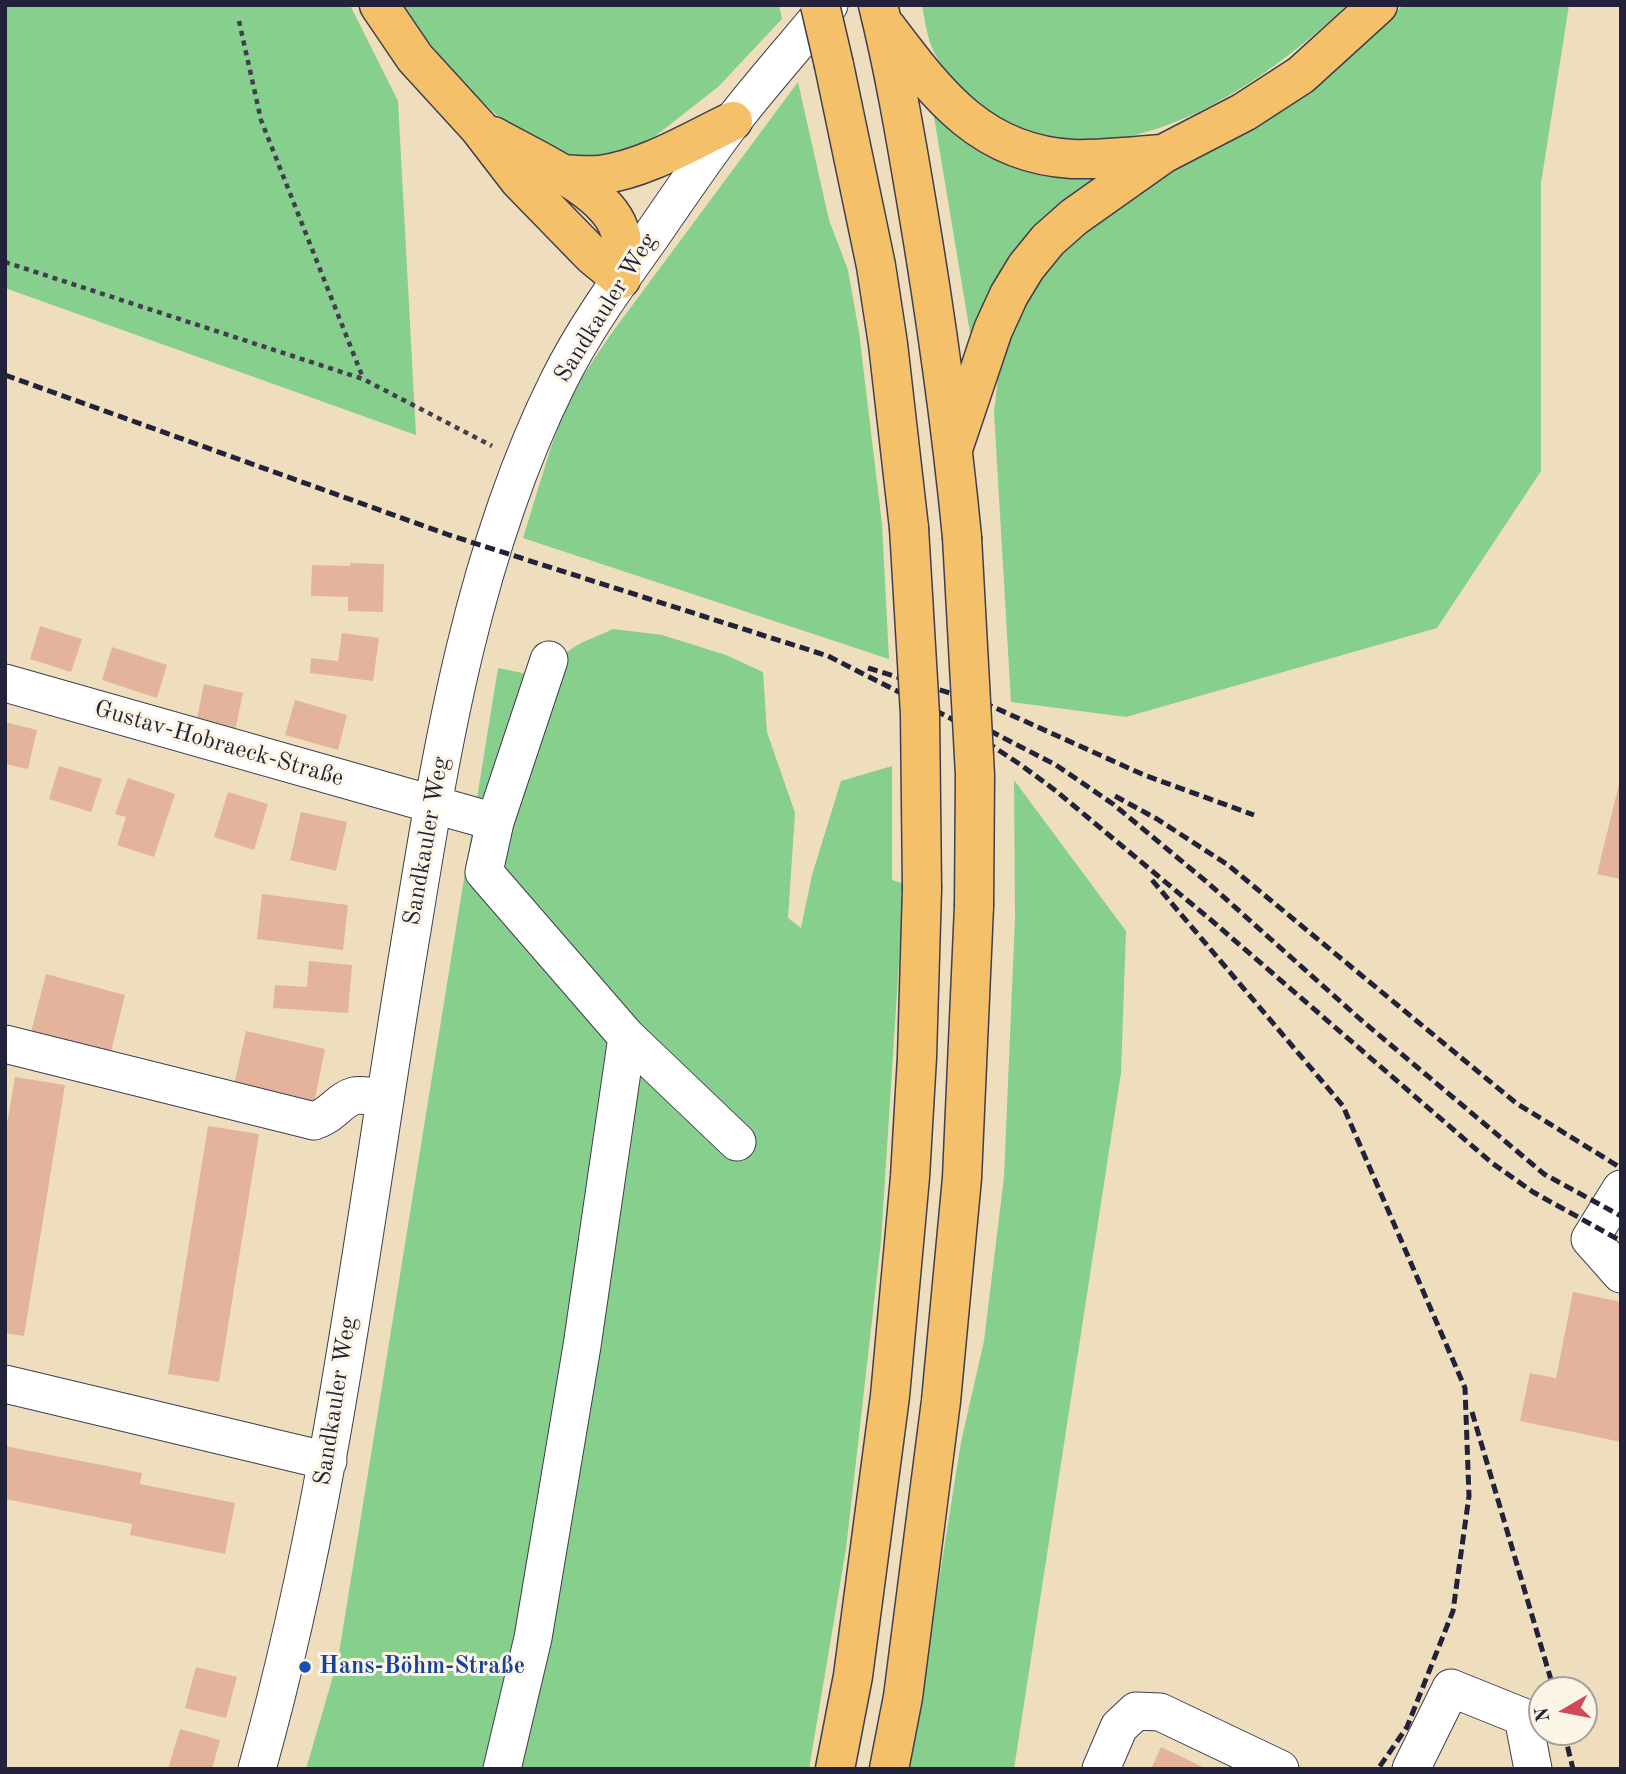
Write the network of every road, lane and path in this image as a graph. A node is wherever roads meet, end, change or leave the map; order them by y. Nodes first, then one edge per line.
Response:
1 (379, 5) edge
2 (820, 5) edge
3 (829, 5) edge
4 (1378, 5) edge
5 (880, 13) edge
6 (239, 21) dead end
7 (733, 121) junction
8 (479, 128) junction
9 (1163, 154) junction
10 (561, 174) junction
11 (5, 262) edge
12 (621, 279) junction
13 (363, 379) junction
14 (953, 449) junction
15 (524, 463) junction
16 (549, 660) dead end
17 (5, 683) edge
18 (432, 806) junction
19 (495, 822) junction
20 (626, 1037) junction
21 (5, 1044) edge
22 (384, 1098) junction
23 (737, 1142) dead end
24 (1621, 1189) edge
25 (1621, 1274) edge
26 (5, 1384) edge
27 (328, 1461) junction
28 (257, 1769) edge
29 (502, 1769) edge
30 (835, 1769) edge
31 (889, 1769) edge
32 (1101, 1769) edge
33 (1280, 1769) edge
34 (1411, 1769) edge
35 (1533, 1769) edge

1 - 8 highway
2 - 30 highway, bridge
3 - 7 street, Sandkauler Weg
4 - 9 highway
5 - 9 highway
5 - 14 highway
6 - 13 path
7 - 10 highway
7 - 12 street, Sandkauler Weg
8 - 10 highway
8 - 12 highway
9 - 14 highway
10 - 12 highway
11 - 13 path
12 - 15 street, Sandkauler Weg
13 - 15 path
14 - 31 highway, bridge
15 - 18 street, Sandkauler Weg
16 - 19 street
17 - 18 street, Gustav-Hobraeck-Straße
18 - 19 street, Gustav-Hobraeck-Straße
18 - 22 street, Sandkauler Weg
19 - 20 street
20 - 23 street
20 - 29 street
21 - 22 street
22 - 27 street, Sandkauler Weg
24 - 25 street
26 - 27 street
27 - 28 street, Sandkauler Weg
32 - 33 street
34 - 35 street

